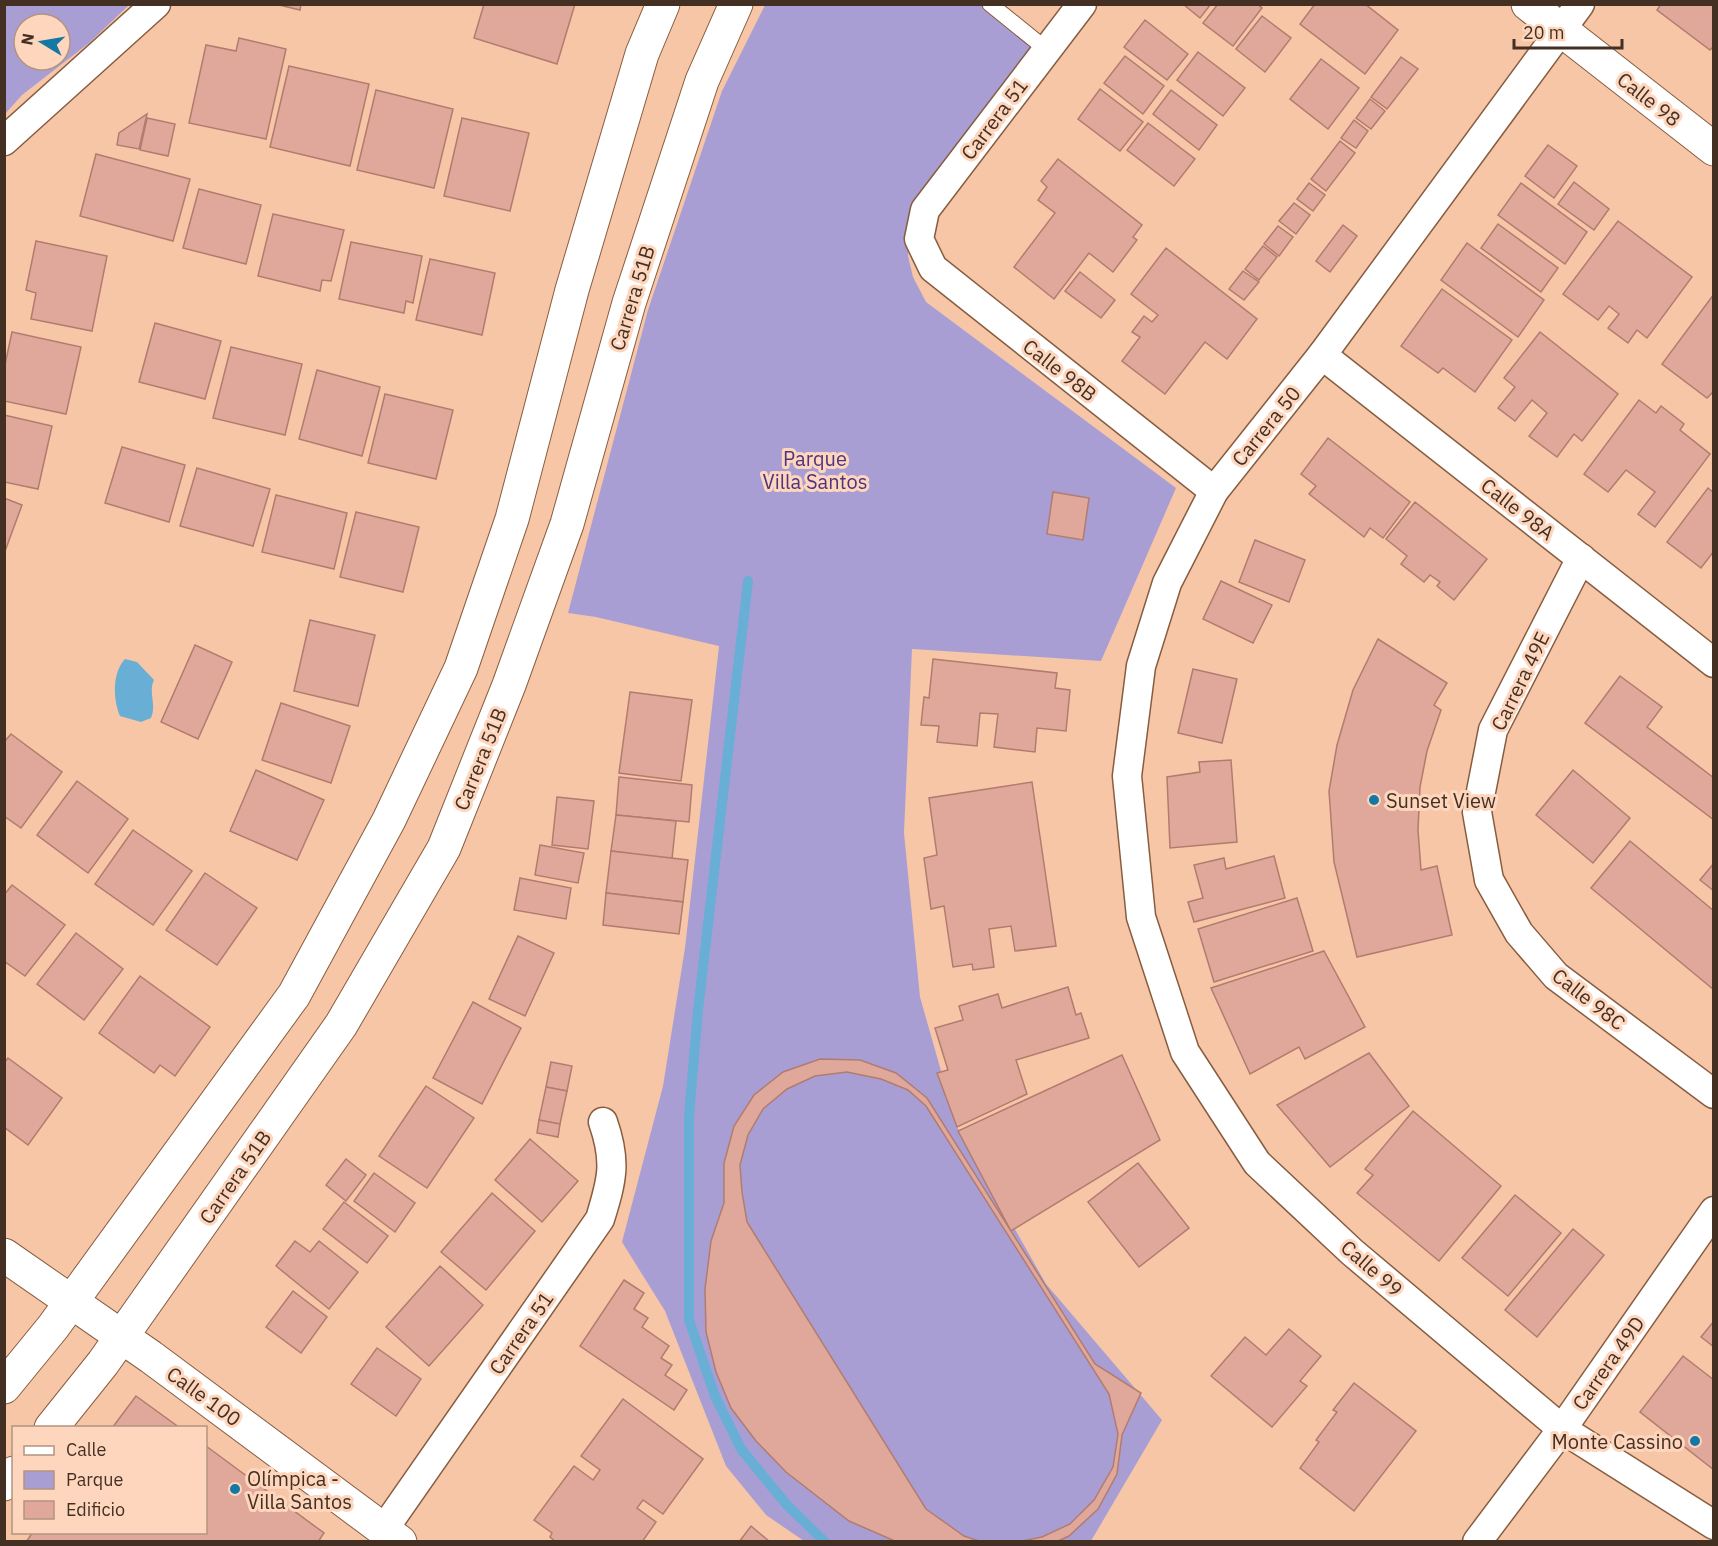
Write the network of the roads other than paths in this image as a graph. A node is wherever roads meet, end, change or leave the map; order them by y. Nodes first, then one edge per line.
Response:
1 (156, 4) edge
2 (663, 4) edge
3 (736, 4) edge
4 (990, 4) edge
5 (1082, 4) edge
6 (1528, 4) edge
7 (1581, 4) edge
8 (1561, 30) junction
9 (1047, 50) junction
10 (4, 141) edge
11 (1713, 149) edge
12 (919, 239) joint
13 (1322, 355) junction
14 (1214, 491) junction
15 (1581, 558) junction
16 (1713, 663) edge
17 (1489, 880) joint
18 (1141, 917) joint
19 (1713, 1094) edge
20 (603, 1122) dead end
21 (1713, 1211) edge
22 (4, 1255) edge
23 (72, 1302) junction
24 (122, 1337) junction
25 (4, 1388) edge
26 (53, 1426) edge
27 (1562, 1429) junction
28 (1713, 1525) edge
29 (392, 1535) edge
30 (1477, 1542) edge

1 - 10 street
2 - 23 main road
3 - 24 main road, Carrera 51B
4 - 9 lane
5 - 9 street, Carrera 51
6 - 8 main road, Calle 98
7 - 8 street, Carrera 50
8 - 11 main road, Calle 98
8 - 13 street, Carrera 50
9 - 12 street, Carrera 51
12 - 14 street, Calle 98B
13 - 14 street, Carrera 50
13 - 15 street, Calle 98A
14 - 18 street, Carrera 50
15 - 16 street, Calle 98A
15 - 17 street, Carrera 49E
17 - 19 street, Calle 98C
18 - 27 street, Calle 99
20 - 29 street, Carrera 51
21 - 27 street, Carrera 49D
22 - 23 main road, Calle 100
23 - 24 main road, Calle 100
23 - 25 main road
24 - 26 main road, Carrera 51B
24 - 29 main road, Calle 100
27 - 28 street, Calle 99
27 - 30 street, Carrera 49D

